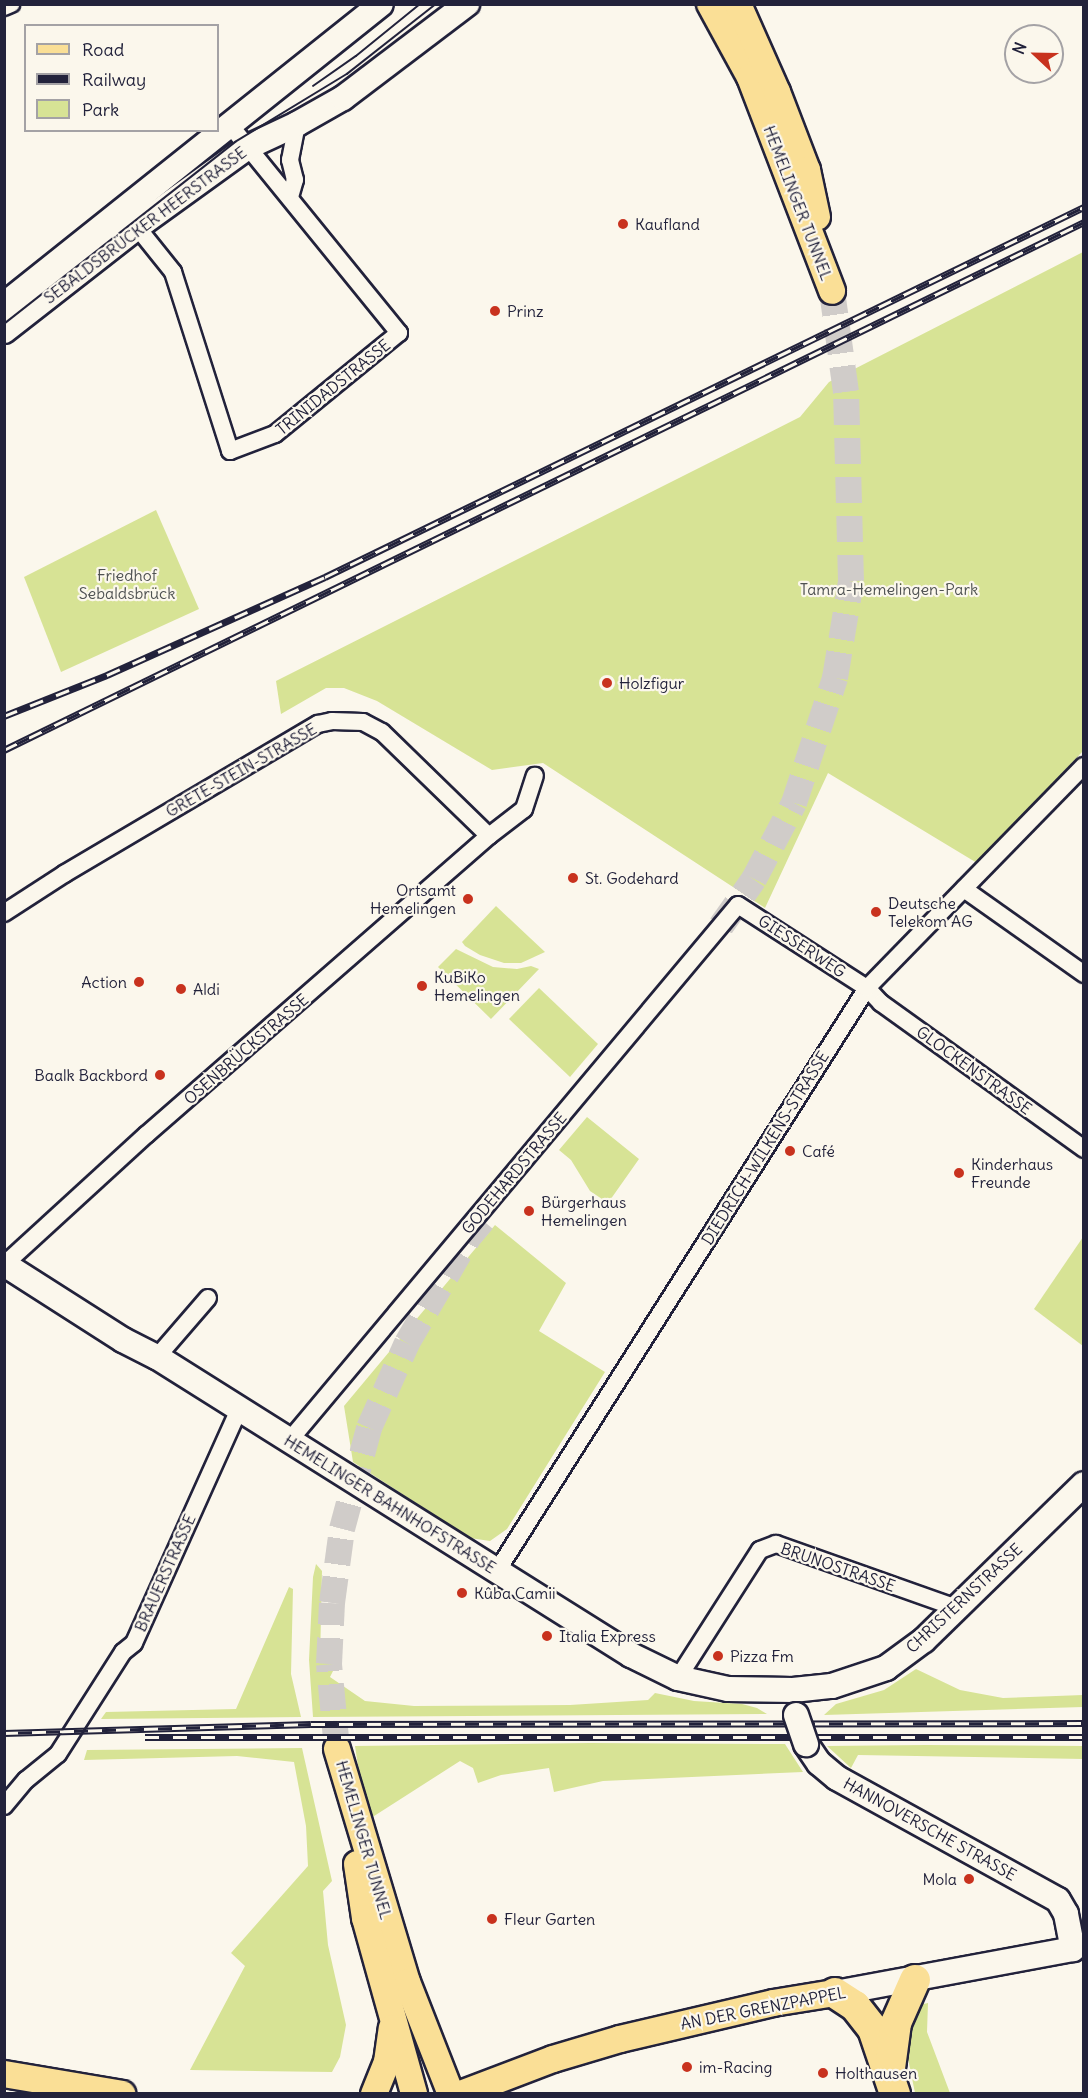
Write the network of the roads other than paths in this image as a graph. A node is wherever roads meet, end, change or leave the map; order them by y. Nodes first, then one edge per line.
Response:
1 (11, 4) edge
2 (381, 4) edge
3 (467, 4) edge
4 (710, 4) edge
5 (738, 4) edge
6 (4, 7) edge
7 (229, 124) junction
8 (297, 124) junction
9 (248, 147) junction
10 (290, 197) junction
11 (137, 227) junction
12 (4, 306) edge
13 (4, 331) edge
14 (1083, 766) edge
15 (535, 776) dead end
16 (489, 836) junction
17 (964, 889) junction
18 (738, 905) joint
19 (4, 913) edge
20 (1083, 974) edge
21 (867, 988) junction
22 (1083, 1149) edge
23 (5, 1264) edge
24 (208, 1298) dead end
25 (157, 1357) junction
26 (239, 1409) junction
27 (289, 1441) junction
28 (1083, 1484) edge
29 (496, 1571) junction
30 (957, 1608) junction
31 (678, 1677) junction
32 (793, 1690) junction
33 (4, 1806) edge
34 (1078, 1948) edge
35 (915, 1980) junction
36 (835, 1993) junction
37 (393, 2019) junction
38 (553, 2059) junction
39 (4, 2074) edge
40 (892, 2084) edge
41 (122, 2094) edge
42 (374, 2094) edge
43 (414, 2094) edge
44 (451, 2094) edge
45 (461, 2094) edge
46 (511, 2094) edge

1 - 6 street
2 - 7 street, SEBALDSBRÜCKER HEERSTRASSE
3 - 8 street, SEBALDSBRÜCKER HEERSTRASSE
4 - 5 main road, HEMELINGER TUNNEL
7 - 9 street, TRINIDADSTRASSE
7 - 12 street, SEBALDSBRÜCKER HEERSTRASSE
8 - 9 street, SEBALDSBRÜCKER HEERSTRASSE
8 - 10 street
9 - 10 street, TRINIDADSTRASSE
9 - 11 street, SEBALDSBRÜCKER HEERSTRASSE
10 - 11 street, TRINIDADSTRASSE
11 - 13 street, SEBALDSBRÜCKER HEERSTRASSE
14 - 17 street, DIEDRICH-WILKENS-STRASSE
15 - 16 street
16 - 19 street, GRETE-STEIN-STRASSE
16 - 23 street, OSENBRÜCKSTRASSE
17 - 20 street
17 - 21 street, DIEDRICH-WILKENS-STRASSE
18 - 21 street, GIESSERWEG
18 - 27 street, GODEHARDSTRASSE
21 - 22 street, GLOCKENSTRASSE
21 - 29 street, DIEDRICH-WILKENS-STRASSE
23 - 25 street, HEMELINGER BAHNHOFSTRASSE
24 - 25 street
25 - 26 street, HEMELINGER BAHNHOFSTRASSE
26 - 27 street, HEMELINGER BAHNHOFSTRASSE
26 - 33 street, BRAUERSTRASSE
27 - 29 street, HEMELINGER BAHNHOFSTRASSE
28 - 30 street, CHRISTERNSTRASSE
29 - 31 street, HEMELINGER BAHNHOFSTRASSE
30 - 31 street, BRUNOSTRASSE
30 - 32 street, CHRISTERNSTRASSE
31 - 32 street, HEMELINGER BAHNHOFSTRASSE
32 - 34 street, HANNOVERSCHE STRASSE, bridge
34 - 35 street, AN DER GRENZPAPPEL
35 - 36 street, AN DER GRENZPAPPEL
35 - 40 highway
36 - 38 main road, AN DER GRENZPAPPEL
36 - 40 highway
37 - 42 main road
37 - 43 main road, HEMELINGER TUNNEL
37 - 44 main road, HEMELINGER TUNNEL
38 - 45 main road, AN DER GRENZPAPPEL
38 - 46 main road
39 - 41 main road

